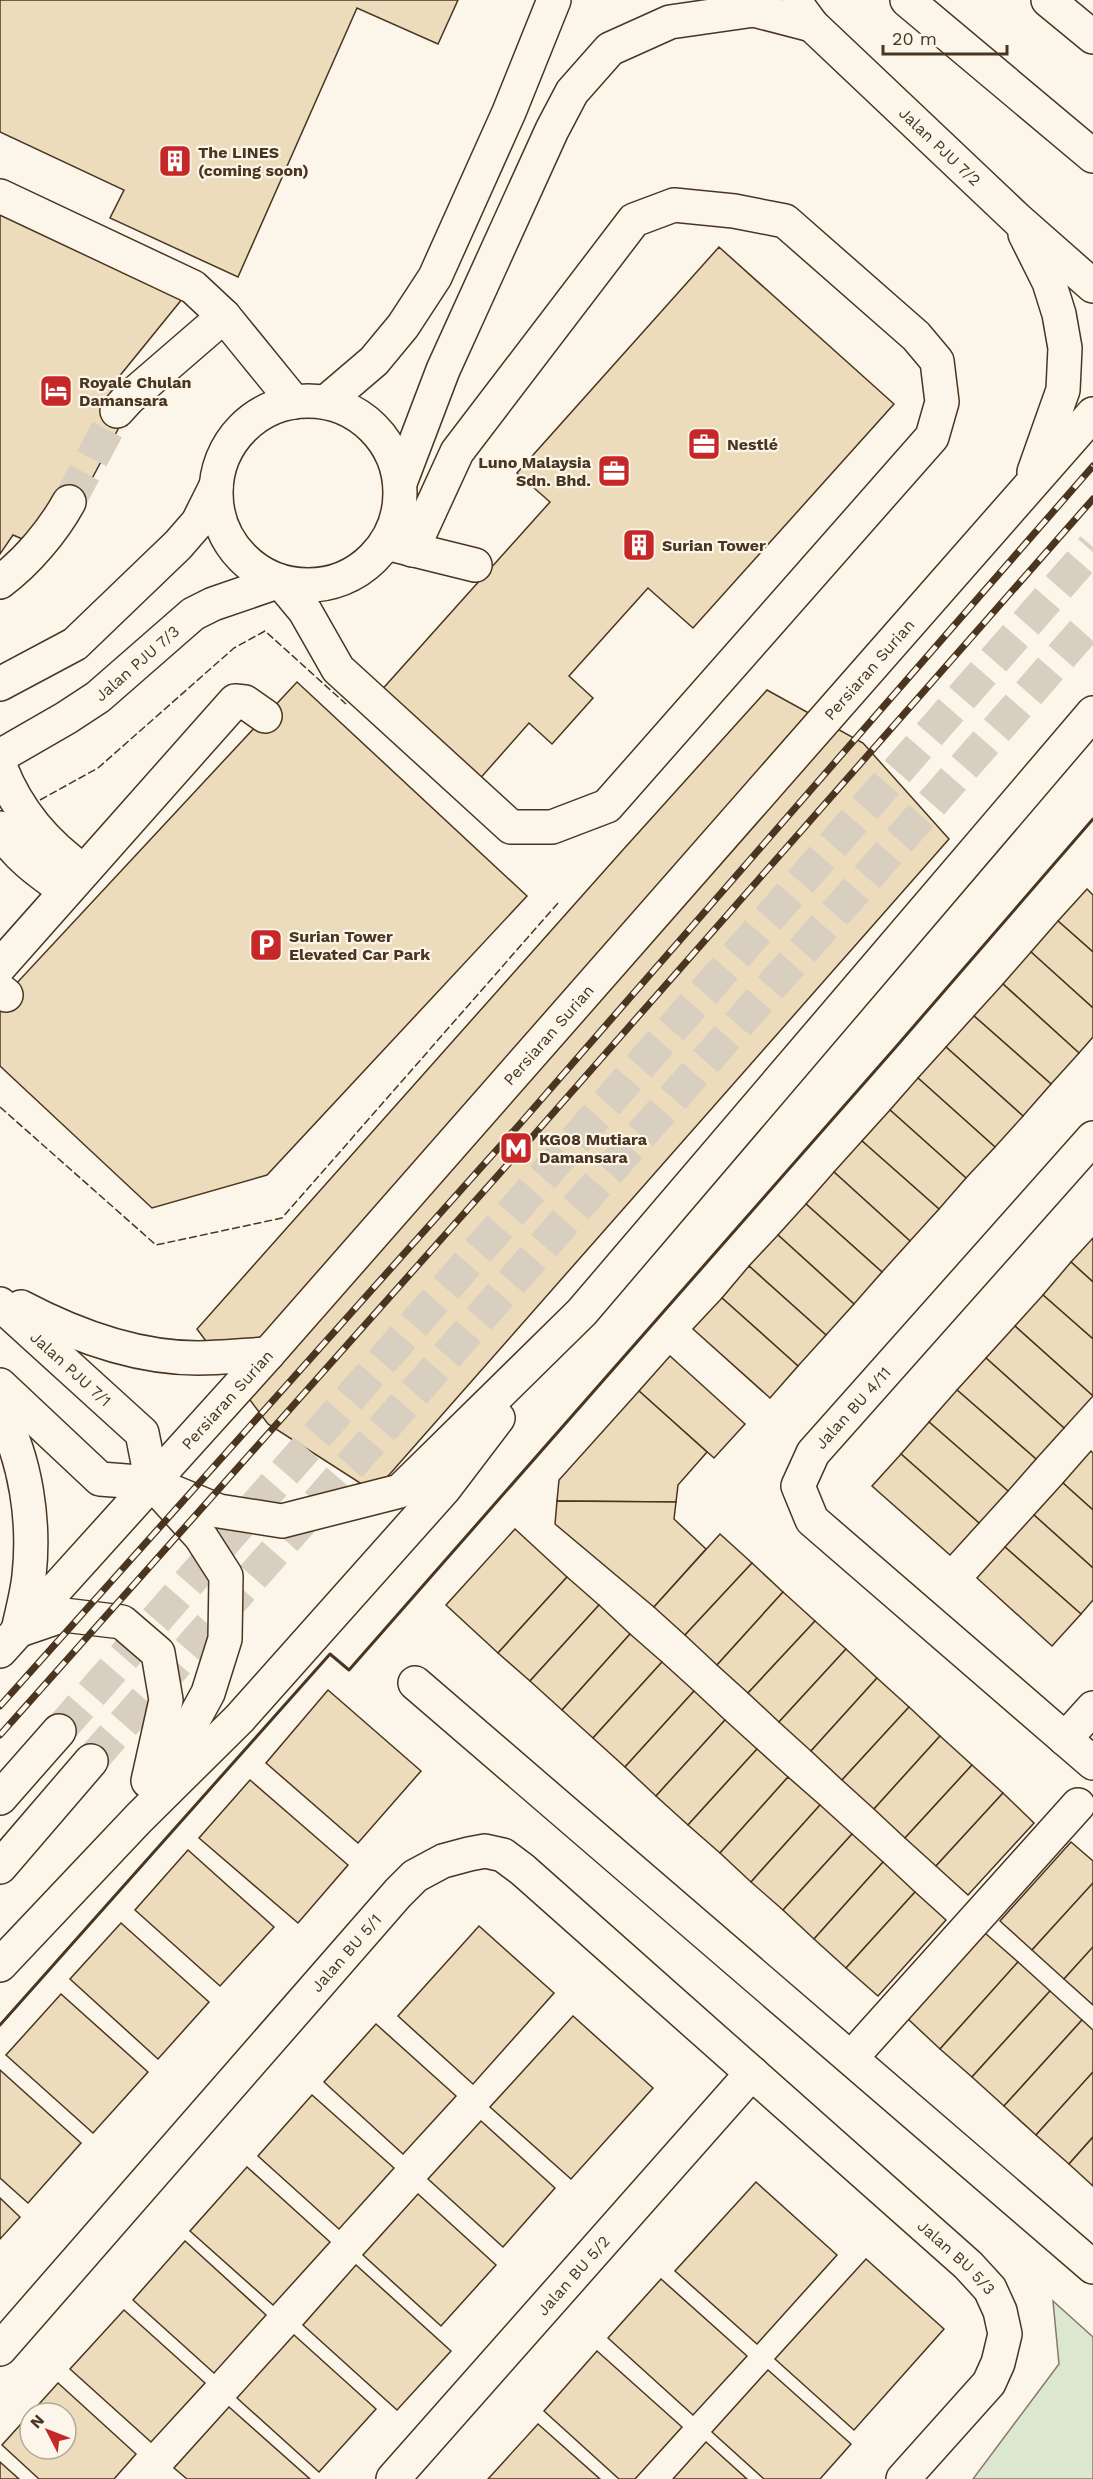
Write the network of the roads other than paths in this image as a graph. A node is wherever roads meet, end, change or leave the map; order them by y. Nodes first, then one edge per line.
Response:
1 (554, 0) edge
2 (907, 0) edge
3 (1048, 0) edge
4 (803, 12) edge
5 (1093, 37) edge
6 (1093, 156) edge
7 (0, 196) edge
8 (1018, 220) junction
9 (1093, 286) edge
10 (224, 316) junction
11 (310, 402) junction
12 (117, 411) tunnel mouth
13 (1093, 414) edge
14 (400, 483) junction
15 (216, 486) junction
16 (1028, 488) junction
17 (69, 502) tunnel mouth
18 (399, 546) junction
19 (475, 565) dead end
20 (280, 581) junction
21 (0, 582) edge
22 (0, 684) edge
23 (1093, 713) edge
24 (265, 716) dead end
25 (0, 756) edge
26 (0, 766) edge
27 (0, 828) edge
28 (75, 881) junction
29 (2, 983) edge
30 (1093, 1138) edge
31 (0, 1295) edge
32 (0, 1304) edge
33 (575, 1320) junction
34 (268, 1354) junction
35 (0, 1385) edge
36 (0, 1411) edge
37 (152, 1483) junction
38 (9, 1641) edge
39 (415, 1683) dead end
40 (1093, 1708) edge
41 (59, 1731) tunnel mouth
42 (1065, 1739) junction
43 (91, 1761) tunnel mouth
44 (1093, 1763) edge
45 (0, 1798) edge
46 (1078, 1805) dead end
47 (140, 1818) junction
48 (0, 1867) edge
49 (0, 1965) edge
50 (851, 2058) junction
51 (752, 2073) junction
52 (1093, 2267) edge
53 (0, 2349) edge
54 (393, 2479) edge
55 (903, 2479) edge

1 - 11 street
2 - 6 street
3 - 5 street
4 - 8 street, Jalan PJU 7/2
4 - 14 street
7 - 10 street
8 - 9 street, Jalan PJU 7/2
8 - 16 street
10 - 11 street
10 - 12 street
11 - 14 street
11 - 15 street
13 - 16 street, Persiaran Surian
14 - 18 street
15 - 20 street
15 - 22 street
16 - 34 street, Persiaran Surian
17 - 21 street
18 - 19 street
18 - 20 street
18 - 20 street
20 - 25 street, Jalan PJU 7/3
23 - 33 street
24 - 28 street
26 - 28 street
27 - 28 street
28 - 29 street
30 - 42 street, Jalan BU 4/11
31 - 34 street
32 - 37 street, Jalan PJU 7/1
33 - 37 street
33 - 47 street
34 - 37 street, Persiaran Surian
35 - 37 street
36 - 38 street
37 - 38 street, Persiaran Surian
37 - 47 street
38 - 47 street
39 - 50 street
40 - 42 street
41 - 45 street
42 - 44 street, Jalan BU 4/11
43 - 48 street
46 - 50 street
47 - 49 street
50 - 52 street
51 - 53 street, Jalan BU 5/1
51 - 54 street, Jalan BU 5/2
51 - 55 street, Jalan BU 5/3

